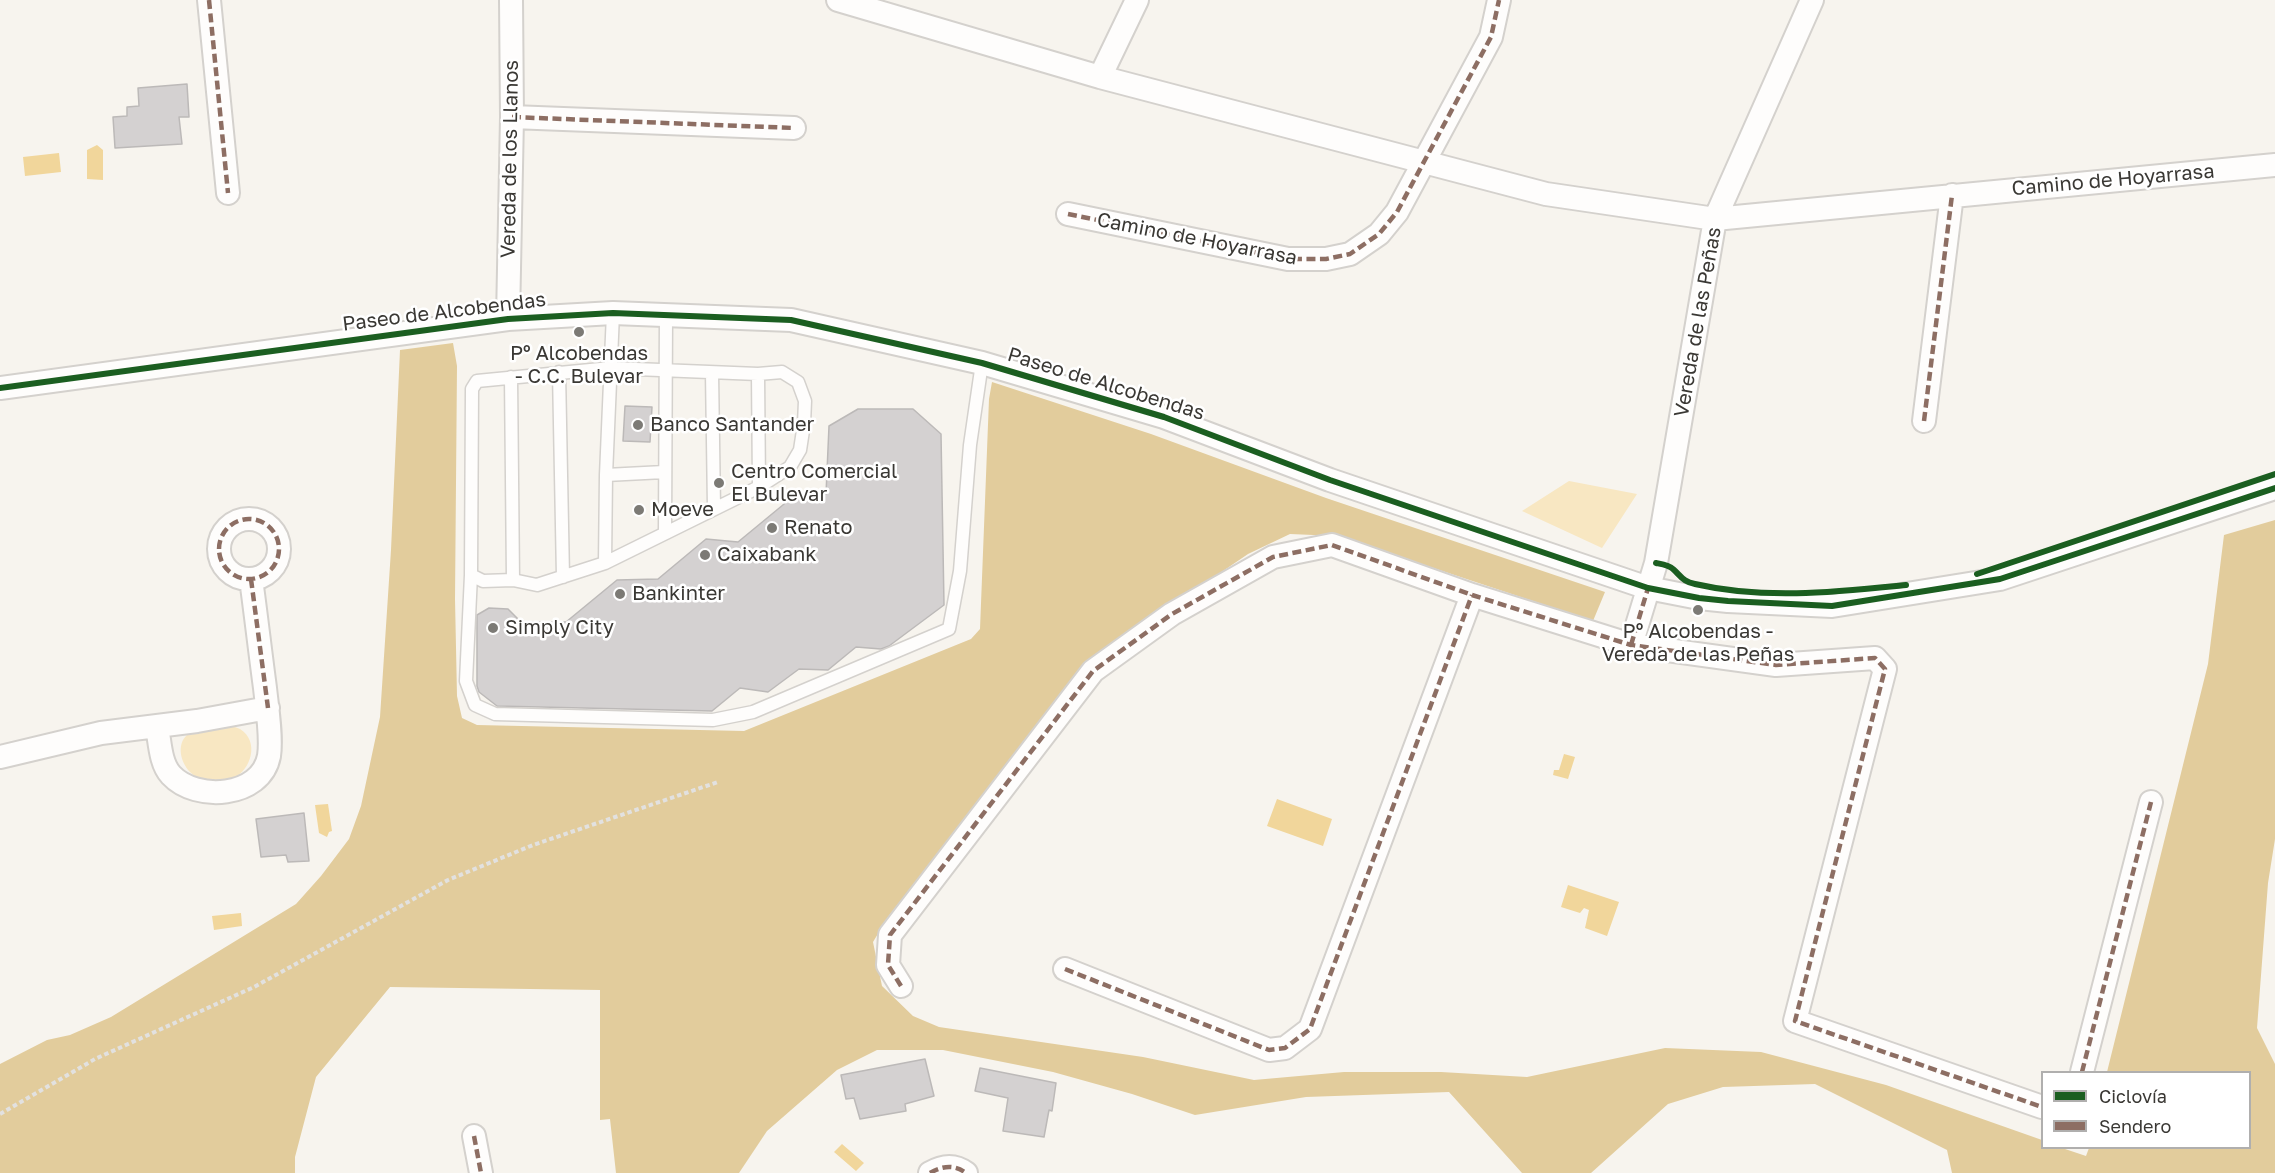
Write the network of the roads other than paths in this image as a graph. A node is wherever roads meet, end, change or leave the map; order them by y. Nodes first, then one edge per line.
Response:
1 (209, 0) edge
2 (511, 0) edge
3 (838, 0) edge
4 (1137, 0) edge
5 (1499, 0) edge
6 (1812, 0) edge
7 (1100, 77) junction
8 (512, 117) junction
9 (794, 128) dead end
10 (1424, 163) junction
11 (2275, 165) edge
12 (228, 193) dead end
13 (1952, 195) junction
14 (1068, 214) dead end
15 (1715, 219) junction
16 (613, 313) junction
17 (666, 316) junction
18 (508, 319) junction
19 (982, 363) junction
20 (611, 368) junction
21 (665, 370) junction
22 (559, 372) junction
23 (712, 373) junction
24 (758, 374) junction
25 (511, 377) junction
26 (0, 388) edge
27 (1924, 421) dead end
28 (664, 472) junction
29 (606, 475) junction
30 (759, 487) junction
31 (2275, 488) edge
32 (714, 508) junction
33 (665, 533) junction
34 (605, 563) junction
35 (471, 575) junction
36 (564, 577) junction
37 (251, 579) dead end
38 (513, 580) junction
39 (1648, 588) junction
40 (1472, 595) junction
41 (1631, 645) junction
42 (267, 708) junction
43 (158, 727) junction
44 (0, 757) edge
45 (2151, 802) dead end
46 (1065, 969) dead end
47 (901, 986) dead end
48 (2082, 1071) edge
49 (2041, 1106) edge
50 (474, 1136) dead end
51 (481, 1173) edge
52 (930, 1173) edge
53 (966, 1173) edge

1 - 12 street
2 - 8 street, Vereda de los Llanos
3 - 7 street, Camino de Hoyarrasa
4 - 7 street
5 - 10 street, Camino de Hoyarrasa
6 - 15 street, Vereda de las Peñas
7 - 10 street, Camino de Hoyarrasa
8 - 9 street
8 - 18 street, Vereda de los Llanos
10 - 14 street, Camino de Hoyarrasa
10 - 15 street, Camino de Hoyarrasa
11 - 13 street, Camino de Hoyarrasa
13 - 15 street, Camino de Hoyarrasa
13 - 27 street
15 - 39 street, Vereda de las Peñas
16 - 17 street, Paseo de Alcobendas
16 - 18 street, Paseo de Alcobendas
16 - 20 lane
17 - 19 street, Paseo de Alcobendas
17 - 21 lane
18 - 26 street, Paseo de Alcobendas
19 - 35 lane
19 - 39 street, Paseo de Alcobendas
20 - 21 lane
20 - 22 lane
20 - 29 lane
21 - 23 lane
21 - 28 lane
22 - 25 lane
22 - 36 lane
23 - 24 lane
23 - 32 lane
24 - 30 lane
24 - 30 lane
25 - 35 lane
25 - 38 lane
28 - 29 lane
28 - 33 lane
29 - 34 lane
30 - 32 lane
31 - 39 street, Paseo de Alcobendas
32 - 33 lane
33 - 34 lane
34 - 36 lane
35 - 38 lane
36 - 38 lane
37 - 42 street
39 - 41 street, Vereda de las Peñas
40 - 41 street
40 - 46 street
40 - 47 street
41 - 49 street
42 - 43 street
42 - 43 street
43 - 44 street
45 - 48 street
50 - 51 street
52 - 53 street

